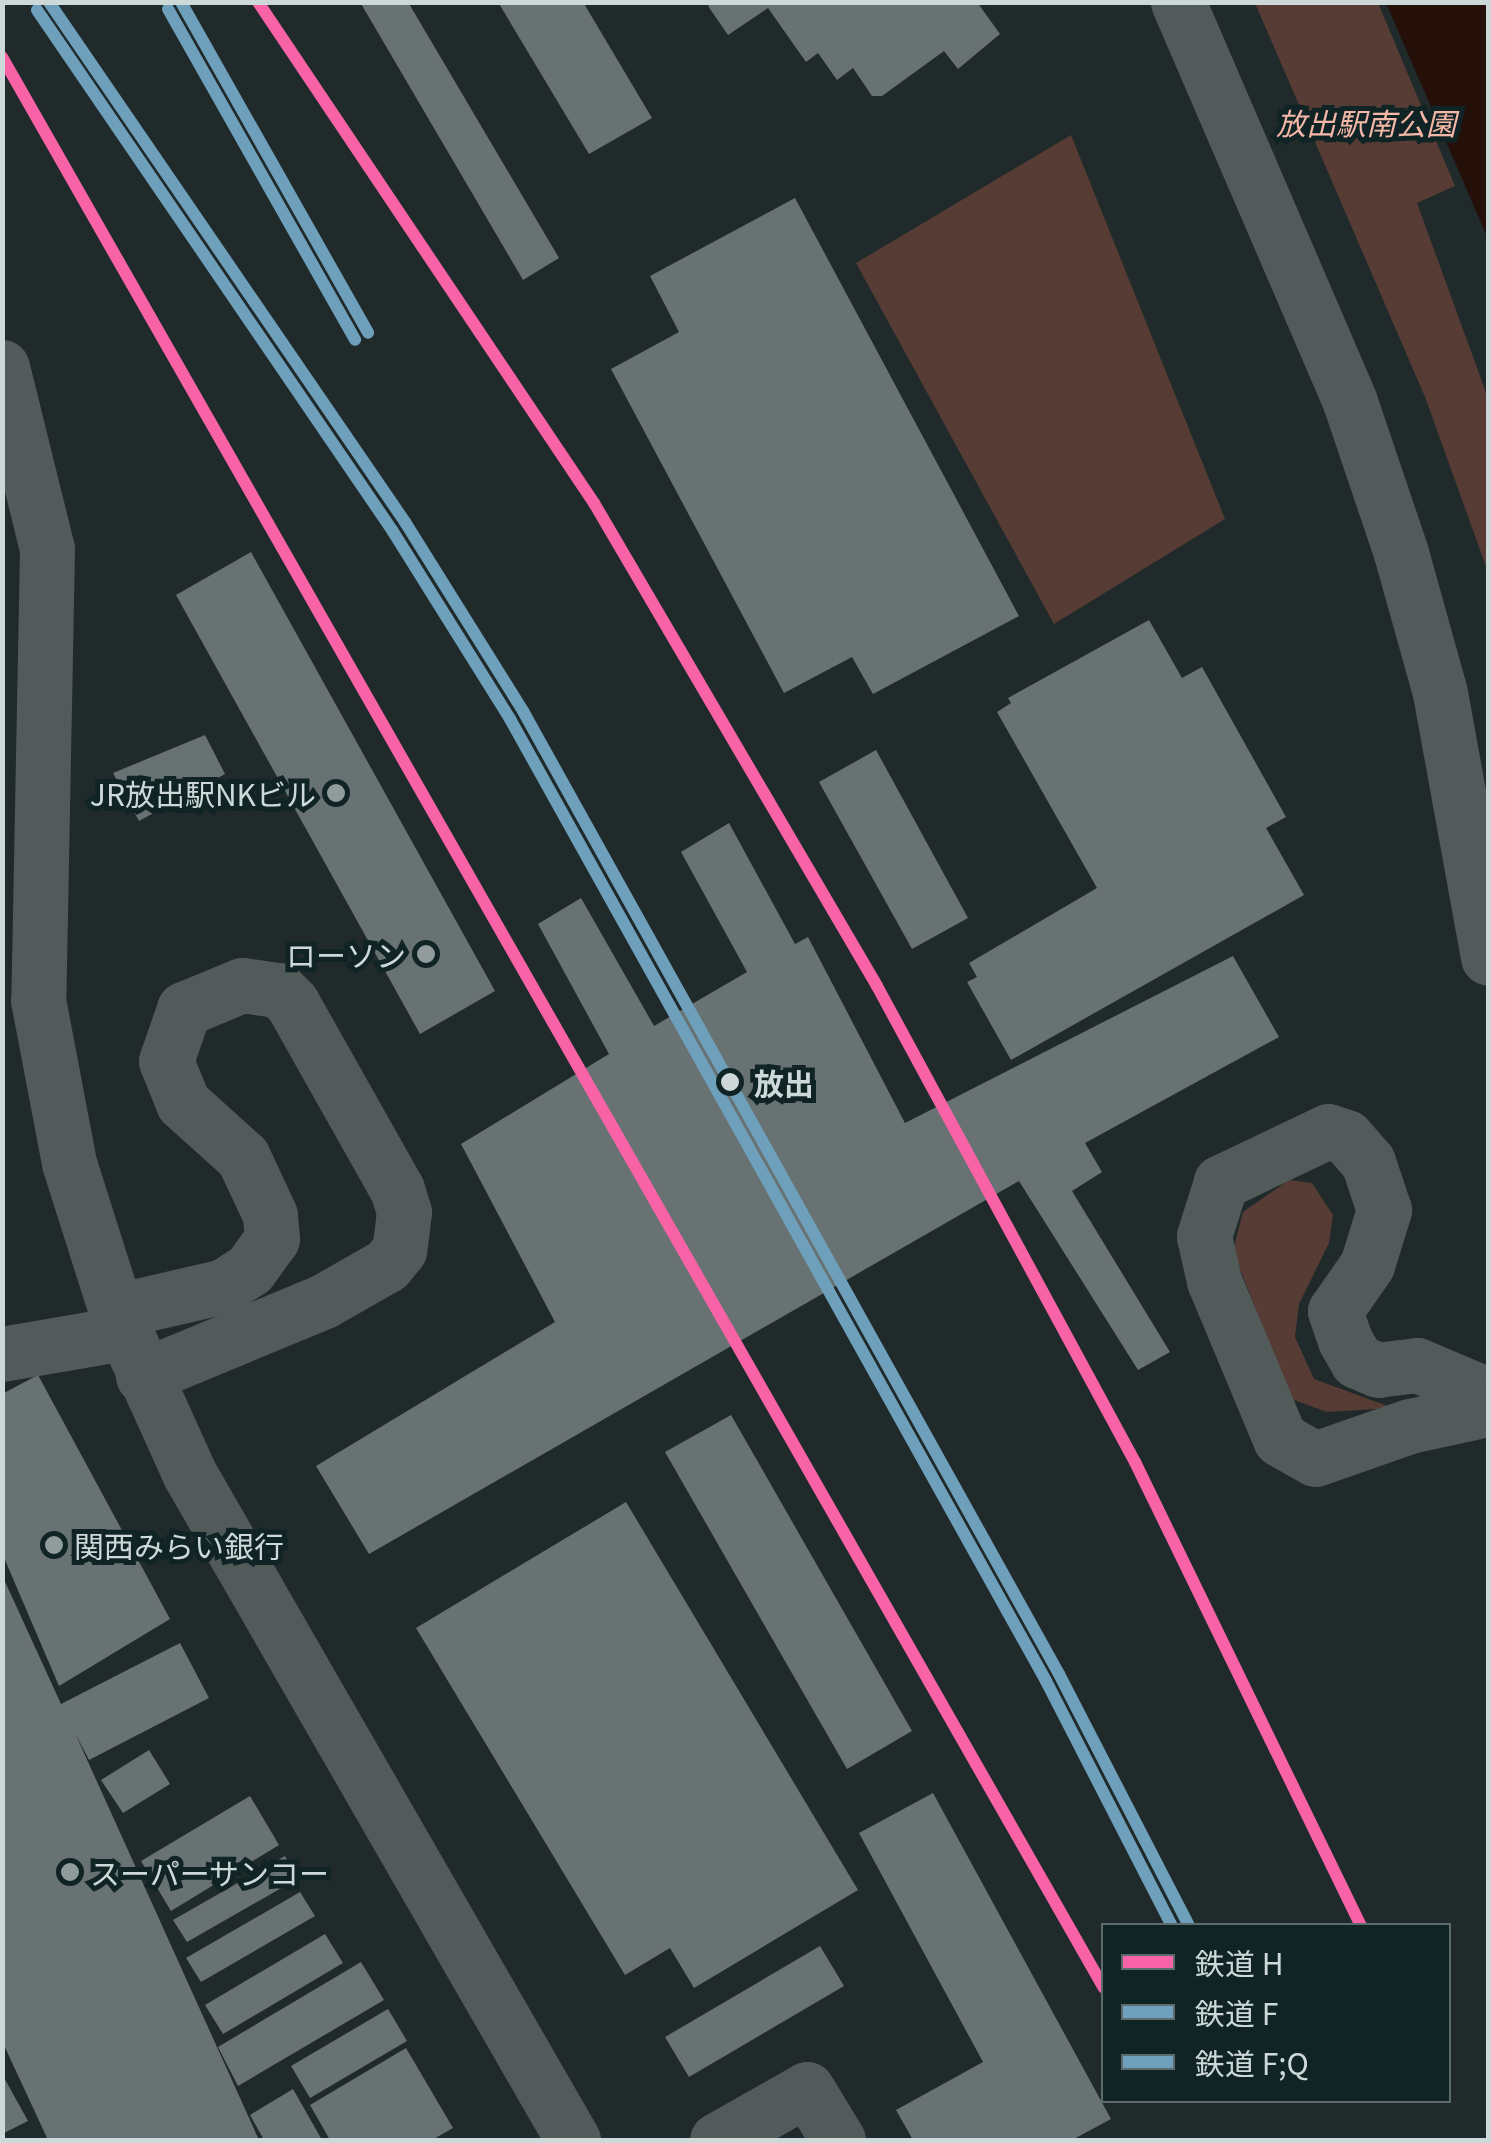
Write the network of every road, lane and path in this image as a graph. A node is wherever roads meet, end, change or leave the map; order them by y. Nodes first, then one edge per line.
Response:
1 (1178, 2) edge
2 (2, 366) edge
3 (1488, 958) edge
4 (127, 1340) junction
5 (2, 1354) edge
6 (1488, 1394) edge
7 (1488, 1409) edge
8 (553, 2134) edge
9 (717, 2140) edge
10 (838, 2140) edge

1 - 3 street
2 - 4 street
4 - 4 street
4 - 5 street
4 - 8 street
6 - 7 street
9 - 10 street

